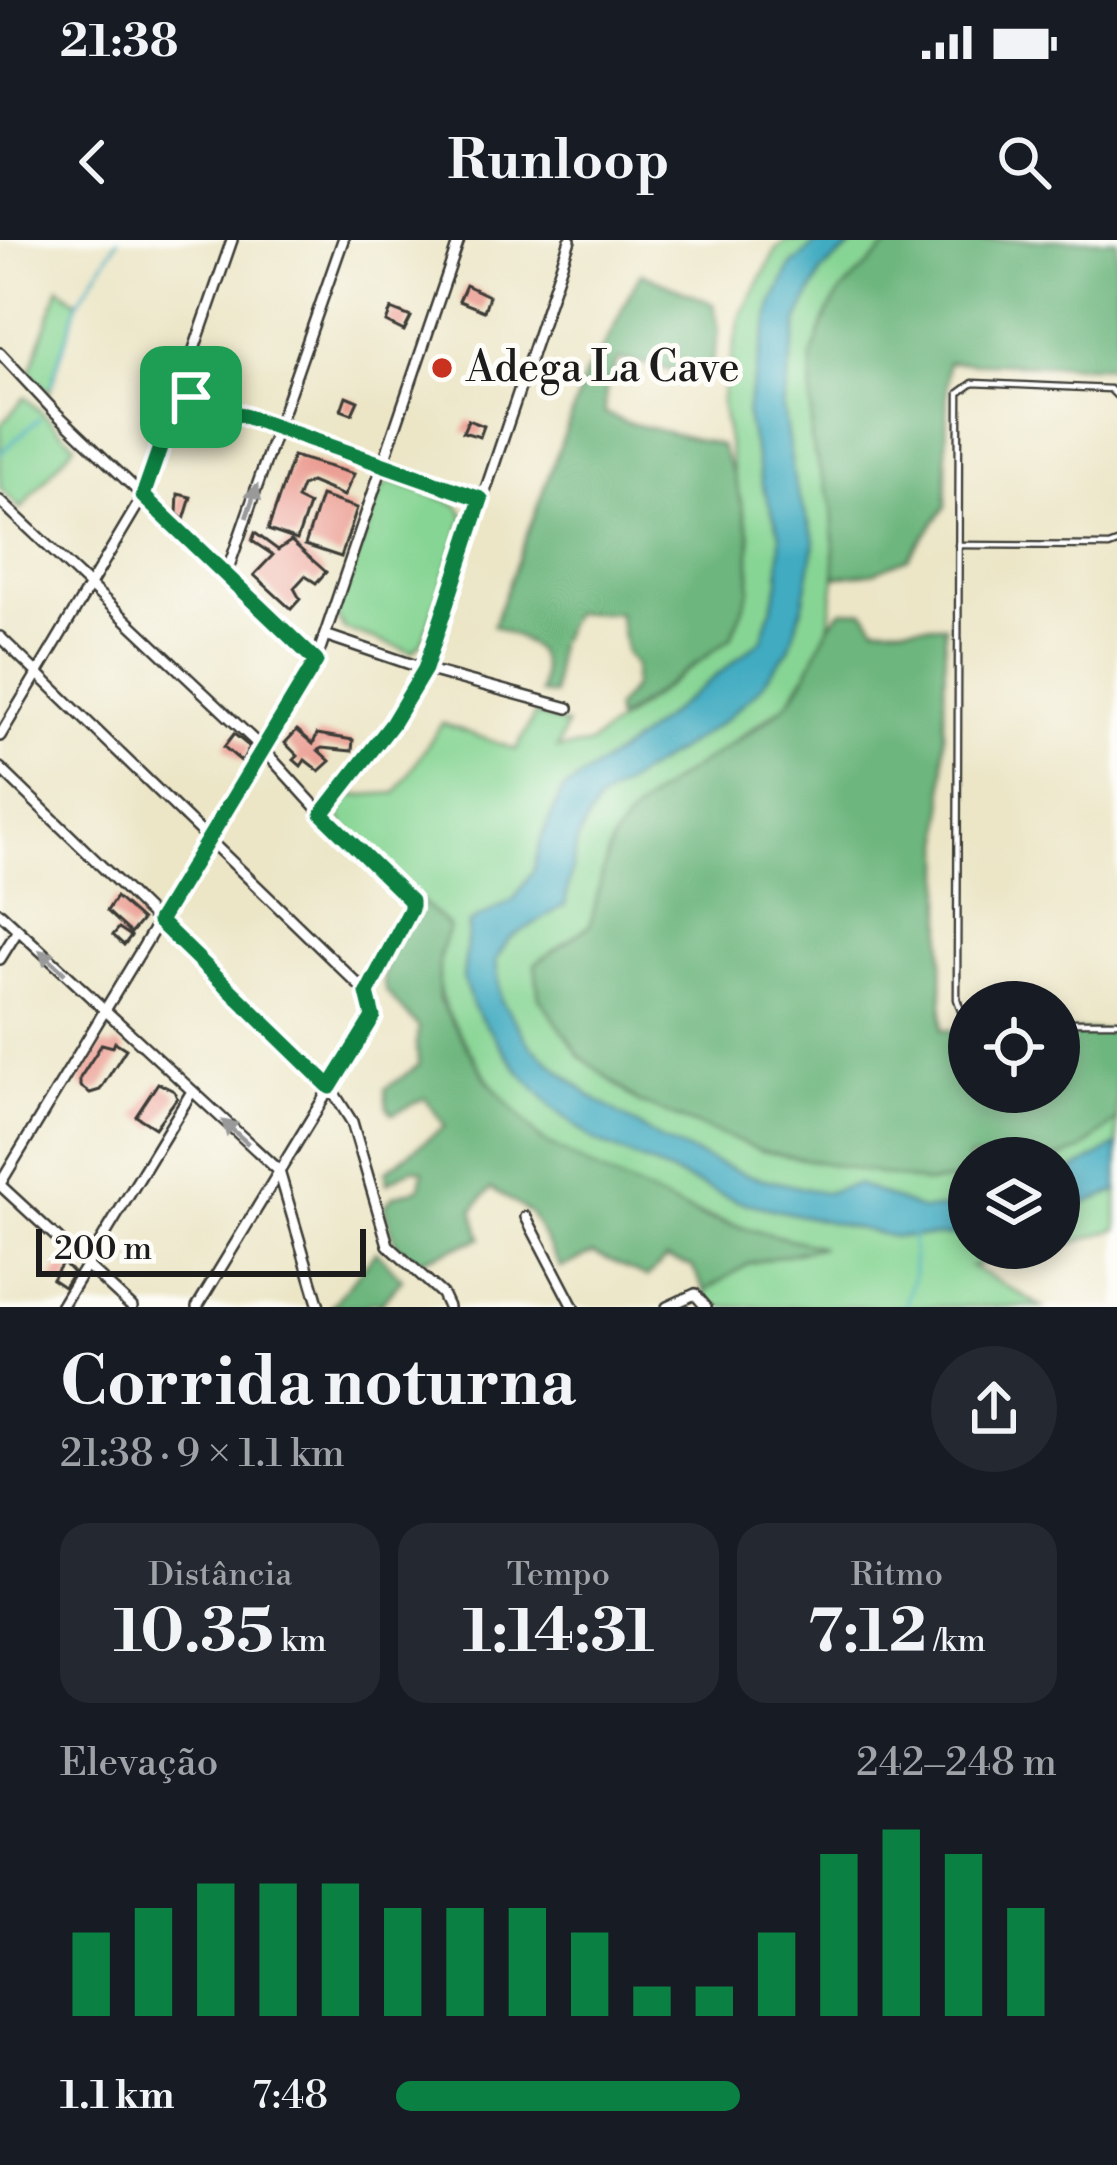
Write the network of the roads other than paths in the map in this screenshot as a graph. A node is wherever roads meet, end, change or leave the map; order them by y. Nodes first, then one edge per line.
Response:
1 (232, 240) edge
2 (343, 240) edge
3 (459, 240) edge
4 (570, 240) edge
5 (0, 353) edge
6 (179, 393) junction
7 (1117, 396) edge
8 (278, 428) junction
9 (383, 464) junction
10 (143, 496) junction
11 (481, 499) junction
12 (0, 501) edge
13 (1117, 543) edge
14 (958, 545) junction
15 (226, 575) junction
16 (89, 587) junction
17 (325, 635) junction
18 (0, 637) edge
19 (316, 661) junction
20 (425, 669) junction
21 (37, 673) junction
22 (568, 708) dead end
23 (0, 736) edge
24 (262, 748) junction
25 (0, 768) edge
26 (322, 814) junction
27 (208, 840) junction
28 (0, 914) edge
29 (159, 921) junction
30 (17, 930) junction
31 (0, 959) edge
32 (957, 981) edge
33 (367, 993) junction
34 (104, 1011) junction
35 (1080, 1022) edge
36 (1117, 1022) edge
37 (330, 1087) junction
38 (191, 1094) junction
39 (279, 1171) junction
40 (0, 1185) edge
41 (526, 1217) dead end
42 (86, 1266) junction
43 (703, 1302) edge
44 (61, 1307) edge
45 (132, 1307) edge
46 (196, 1307) edge
47 (320, 1307) edge
48 (448, 1307) edge
49 (573, 1307) edge
50 (667, 1307) edge

1 - 6 street
2 - 8 street
3 - 9 street
4 - 11 street
5 - 10 street
6 - 8 street
6 - 10 street
7 - 14 lane
8 - 9 street
15 -> 8 street
9 - 11 street
9 - 17 street
10 - 15 street
10 - 16 street
11 - 20 street
12 - 16 street
13 - 14 lane
14 - 32 lane
15 - 19 street
16 - 21 street
16 - 24 street
17 - 19 street
17 - 20 street
18 - 21 street
19 - 24 street
20 - 22 street
20 - 26 street
21 - 23 street
21 - 27 street
24 - 26 street
24 - 27 street
25 - 29 street
26 - 33 street
27 - 29 street
27 - 33 street
28 - 30 street
29 - 34 street
29 - 37 street
30 - 31 street
34 -> 30 street
33 - 37 street
34 - 38 street
34 - 40 street
35 - 36 lane
37 - 39 street
37 - 48 street
39 -> 38 street
38 - 42 street
39 - 46 street
39 - 47 street
40 - 42 street
41 - 49 street
42 - 44 street
42 - 45 street
43 - 50 street

